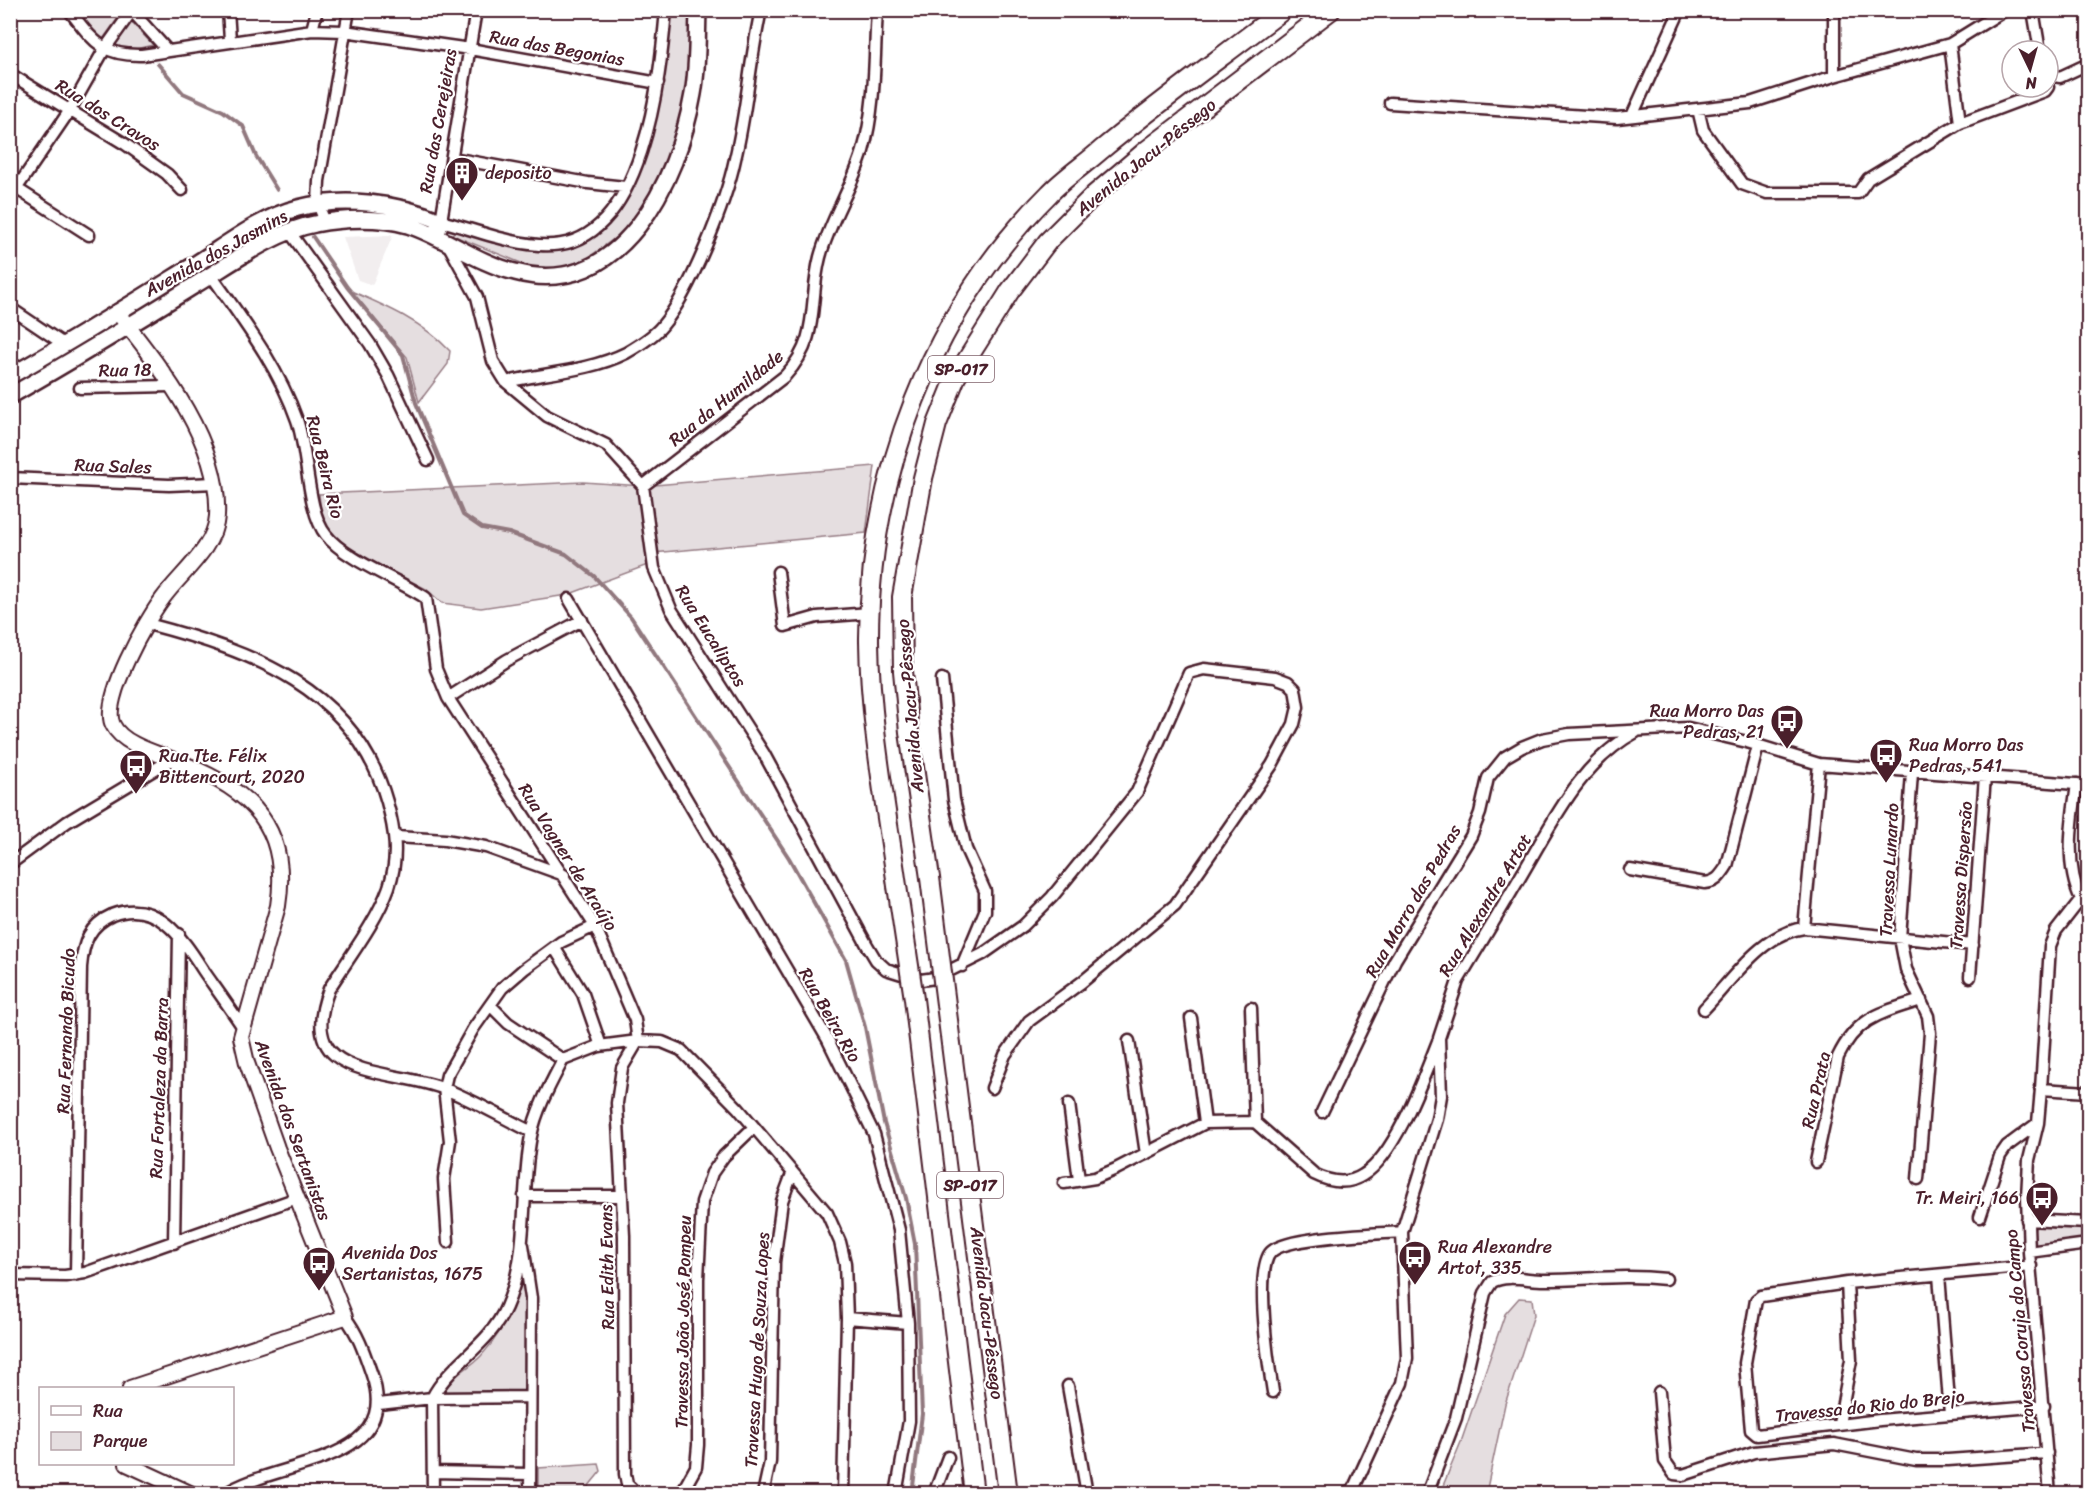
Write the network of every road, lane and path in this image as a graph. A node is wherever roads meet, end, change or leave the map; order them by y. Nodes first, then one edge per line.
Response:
1 (69, 10) edge
2 (228, 10) edge
3 (316, 10) edge
4 (349, 10) edge
5 (476, 10) edge
6 (666, 10) edge
7 (698, 10) edge
8 (761, 10) edge
9 (877, 10) edge
10 (1283, 10) edge
11 (1331, 10) edge
12 (1680, 10) edge
13 (1829, 10) edge
14 (2005, 10) edge
15 (2033, 10) edge
16 (131, 11) edge
17 (1834, 11) edge
18 (312, 30) junction
19 (344, 31) junction
20 (2038, 39) edge
21 (230, 40) junction
22 (1950, 44) junction
23 (470, 49) junction
24 (104, 50) junction
25 (168, 51) junction
26 (2088, 64) edge
27 (10, 74) edge
28 (1834, 76) junction
29 (2060, 76) edge
30 (658, 83) junction
31 (2024, 99) edge
32 (1390, 103) dead end
33 (1698, 108) junction
34 (70, 110) junction
35 (1632, 116) junction
36 (1960, 123) junction
37 (453, 158) junction
38 (625, 187) junction
39 (182, 190) dead end
40 (13, 191) edge
41 (318, 204) junction
42 (441, 221) junction
43 (325, 222) junction
44 (289, 231) junction
45 (89, 235) dead end
46 (442, 240) junction
47 (211, 275) junction
48 (10, 308) edge
49 (117, 312) junction
50 (128, 326) junction
51 (65, 345) junction
52 (10, 376) edge
53 (506, 382) junction
54 (170, 386) junction
55 (80, 388) dead end
56 (10, 396) edge
57 (428, 460) dead end
58 (10, 478) edge
59 (215, 483) junction
60 (643, 486) junction
61 (778, 572) dead end
62 (426, 598) joint
63 (569, 599) dead end
64 (870, 613) junction
65 (582, 620) junction
66 (148, 624) junction
67 (942, 679) dead end
68 (448, 698) junction
69 (1636, 732) junction
70 (1758, 746) junction
71 (172, 759) junction
72 (1819, 764) junction
73 (1912, 773) junction
74 (1985, 776) junction
75 (2077, 784) junction
76 (2088, 785) edge
77 (396, 837) junction
78 (10, 864) edge
79 (1630, 870) dead end
80 (565, 876) junction
81 (2085, 899) edge
82 (595, 926) junction
83 (1804, 928) junction
84 (179, 934) junction
85 (1900, 938) junction
86 (1972, 945) junction
87 (554, 947) junction
88 (962, 966) junction
89 (1970, 977) dead end
90 (1921, 1000) junction
91 (490, 1005) junction
92 (1251, 1008) dead end
93 (1704, 1009) dead end
94 (1191, 1018) dead end
95 (242, 1026) junction
96 (1439, 1038) junction
97 (638, 1041) junction
98 (1129, 1041) dead end
99 (601, 1046) junction
100 (563, 1060) junction
101 (444, 1088) junction
102 (992, 1088) dead end
103 (2041, 1089) junction
104 (2088, 1092) edge
105 (1069, 1104) dead end
106 (1322, 1112) dead end
107 (1255, 1122) junction
108 (1205, 1123) junction
109 (2038, 1123) junction
110 (753, 1128) junction
111 (532, 1132) junction
112 (1146, 1155) junction
113 (1816, 1162) dead end
114 (792, 1174) junction
115 (1918, 1179) dead end
116 (1079, 1180) junction
117 (1064, 1183) dead end
118 (524, 1196) junction
119 (622, 1196) junction
120 (297, 1198) junction
121 (1980, 1216) dead end
122 (2027, 1220) junction
123 (2088, 1223) edge
124 (1402, 1232) junction
125 (448, 1242) dead end
126 (174, 1243) junction
127 (523, 1243) junction
128 (2088, 1244) edge
129 (2029, 1252) junction
130 (2031, 1266) junction
131 (10, 1275) edge
132 (76, 1275) junction
133 (1939, 1275) junction
134 (1666, 1280) dead end
135 (1847, 1283) junction
136 (345, 1317) junction
137 (847, 1318) junction
138 (908, 1323) junction
139 (1068, 1386) dead end
140 (136, 1387) edge
141 (1274, 1392) dead end
142 (1659, 1392) dead end
143 (530, 1397) junction
144 (432, 1398) junction
145 (379, 1404) junction
146 (2044, 1407) junction
147 (1950, 1414) junction
148 (1836, 1425) junction
149 (1834, 1444) junction
150 (2047, 1453) junction
151 (948, 1456) dead end
152 (129, 1465) edge
153 (433, 1472) junction
154 (530, 1474) junction
155 (192, 1494) edge
156 (225, 1494) edge
157 (433, 1494) edge
158 (530, 1494) edge
159 (637, 1494) edge
160 (681, 1494) edge
161 (763, 1494) edge
162 (843, 1494) edge
163 (897, 1494) edge
164 (934, 1494) edge
165 (975, 1494) edge
166 (1008, 1494) edge
167 (1087, 1494) edge
168 (1351, 1494) edge
169 (1427, 1494) edge
170 (2050, 1494) edge

1 - 24 street
2 - 21 street
3 - 18 street
4 - 19 street
5 - 23 street, Rua das Cerejeiras
6 - 30 street, Avenida dos Jasmins
7 - 46 main road, Avenida dos Jasmins
8 - 53 street
9 - 60 street, Rua da Humildade
10 - 64 highway, Avenida Jacu-Pêssego / SP-017
11 - 166 highway, Avenida Jacu-Pêssego / SP-017, bridge
12 - 35 street
13 - 17 street
14 - 22 street
15 - 20 street
16 - 24 street
16 - 25 street
17 - 28 street
18 - 19 street, Rua das Begonias
18 - 21 street, Rua das Begonias
19 - 23 street, Rua das Begonias
19 - 41 street
21 - 25 street, Rua das Begonias
22 - 28 street
22 - 36 street
23 - 30 street, Rua das Begonias
23 - 37 street, Rua das Cerejeiras
24 - 25 street, Rua das Begonias
24 - 34 street
26 - 29 street
27 - 34 street, Rua dos Cravos
28 - 33 street
30 - 38 street, Avenida dos Jasmins
31 - 36 street
32 - 35 street
33 - 35 street
33 - 36 street
34 - 39 street, Rua dos Cravos
34 - 40 street
37 - 38 street
37 - 42 street, Rua das Cerejeiras
38 - 42 street, Avenida dos Jasmins
40 - 45 street
41 - 42 main road, Avenida dos Jasmins
41 - 43 street
41 - 49 main road, Avenida dos Jasmins
42 - 46 main road, Rua das Cerejeiras
43 - 44 main road, Avenida dos Jasmins
43 - 46 main road, Avenida dos Jasmins
44 - 47 main road, Avenida dos Jasmins
44 - 57 street
46 - 53 street
47 - 50 main road, Avenida dos Jasmins
47 - 62 street, Rua Beira Rio
48 - 51 street
49 - 50 street, Avenida dos Sertanistas
49 - 51 main road, Avenida dos Jasmins
50 - 54 street, Avenida dos Sertanistas
50 - 56 main road, Avenida dos Jasmins
51 - 52 main road, Avenida dos Jasmins
53 - 60 street
54 - 55 street, Rua 18
54 - 59 street, Avenida dos Sertanistas
58 - 59 street, Rua Sales
59 - 66 street, Avenida dos Sertanistas
60 - 88 street, Rua Eucaliptos
61 - 64 street
62 - 68 street, Rua Vagner de Araújo
63 - 65 street, Rua Beira Rio
64 - 165 highway, Avenida Jacu-Pêssego / SP-017, bridge
65 - 68 street
65 - 138 street, Rua Beira Rio
66 - 71 street, Avenida dos Sertanistas
66 - 77 street
67 - 88 street
68 - 80 street, Rua Vagner de Araújo
69 - 70 street, Rua Morro das Pedras
69 - 96 street, Rua Alexandre Artot
69 - 106 street, Rua Morro das Pedras
70 - 72 street, Rua Morro das Pedras
70 - 79 street
71 - 78 street
71 - 95 street, Avenida dos Sertanistas
72 - 73 street, Rua Morro das Pedras
72 - 83 street
73 - 74 street, Rua Morro das Pedras
73 - 85 street, Travessa Lunardo
74 - 75 street, Rua Morro das Pedras
74 - 86 street, Travessa Dispersão
75 - 76 street, Rua Morro das Pedras
75 - 81 street, Travessa Coruja do Campo
77 - 80 street
77 - 101 street
80 - 82 street, Rua Vagner de Araújo
81 - 103 street, Travessa Coruja do Campo
82 - 87 street
82 - 97 street, Rua Vagner de Araújo
83 - 85 street
83 - 93 street
84 - 95 street, Rua Fernando Bicudo
84 - 126 street, Rua Fortaleza da Barra
84 - 132 street, Rua Fernando Bicudo
85 - 86 street
85 - 90 street, Travessa Lunardo
86 - 89 street, Travessa Dispersão
87 - 91 street
87 - 99 street
88 - 102 street
90 - 113 street, Rua Prata
90 - 115 street, Travessa Lunardo
91 - 100 street
91 - 101 street
92 - 107 street
94 - 108 street
95 - 120 street, Avenida dos Sertanistas
96 - 107 street
96 - 124 street, Rua Alexandre Artot
97 - 99 street
97 - 110 street
97 - 119 street, Rua Edith Evans
98 - 112 street
99 - 100 street
100 - 111 street
101 - 111 street
101 - 125 street
103 - 104 street
103 - 109 street, Travessa Coruja do Campo
105 - 116 street
107 - 108 street
108 - 112 street
109 - 121 street
109 - 122 street, Travessa Coruja do Campo
110 - 114 street
110 - 160 street, Travessa João José Pompeu
111 - 118 street
112 - 116 street
114 - 137 street
114 - 161 street, Travessa Hugo de Souza Lopes
116 - 117 street
118 - 119 street
118 - 127 street
119 - 159 street, Rua Edith Evans
120 - 126 street
120 - 136 street, Avenida dos Sertanistas
122 - 123 street
122 - 129 street, Travessa Coruja do Campo
124 - 141 street
124 - 168 street, Rua Alexandre Artot
126 - 132 street
127 - 143 street
127 - 144 street
128 - 129 street
129 - 130 street, Travessa Coruja do Campo
130 - 133 street, Travessa do Rio do Brejo
130 - 146 street, Travessa Coruja do Campo
131 - 132 street
133 - 135 street, Travessa do Rio do Brejo
133 - 147 street
134 - 169 street
135 - 148 street
135 - 148 street, Travessa do Rio do Brejo
136 - 140 street
136 - 145 street, Avenida dos Sertanistas
137 - 138 street
137 - 162 street
138 - 163 street, Rua Beira Rio
139 - 167 street
142 - 149 street
143 - 144 street
143 - 154 street
144 - 145 street
144 - 153 street
145 - 156 street
146 - 147 street, Travessa do Rio do Brejo
146 - 150 street, Travessa Coruja do Campo
147 - 148 street, Travessa do Rio do Brejo
148 - 149 street
149 - 150 street
150 - 170 street, Travessa Coruja do Campo
151 - 164 street
152 - 155 street
153 - 154 street
153 - 157 street
154 - 158 street

